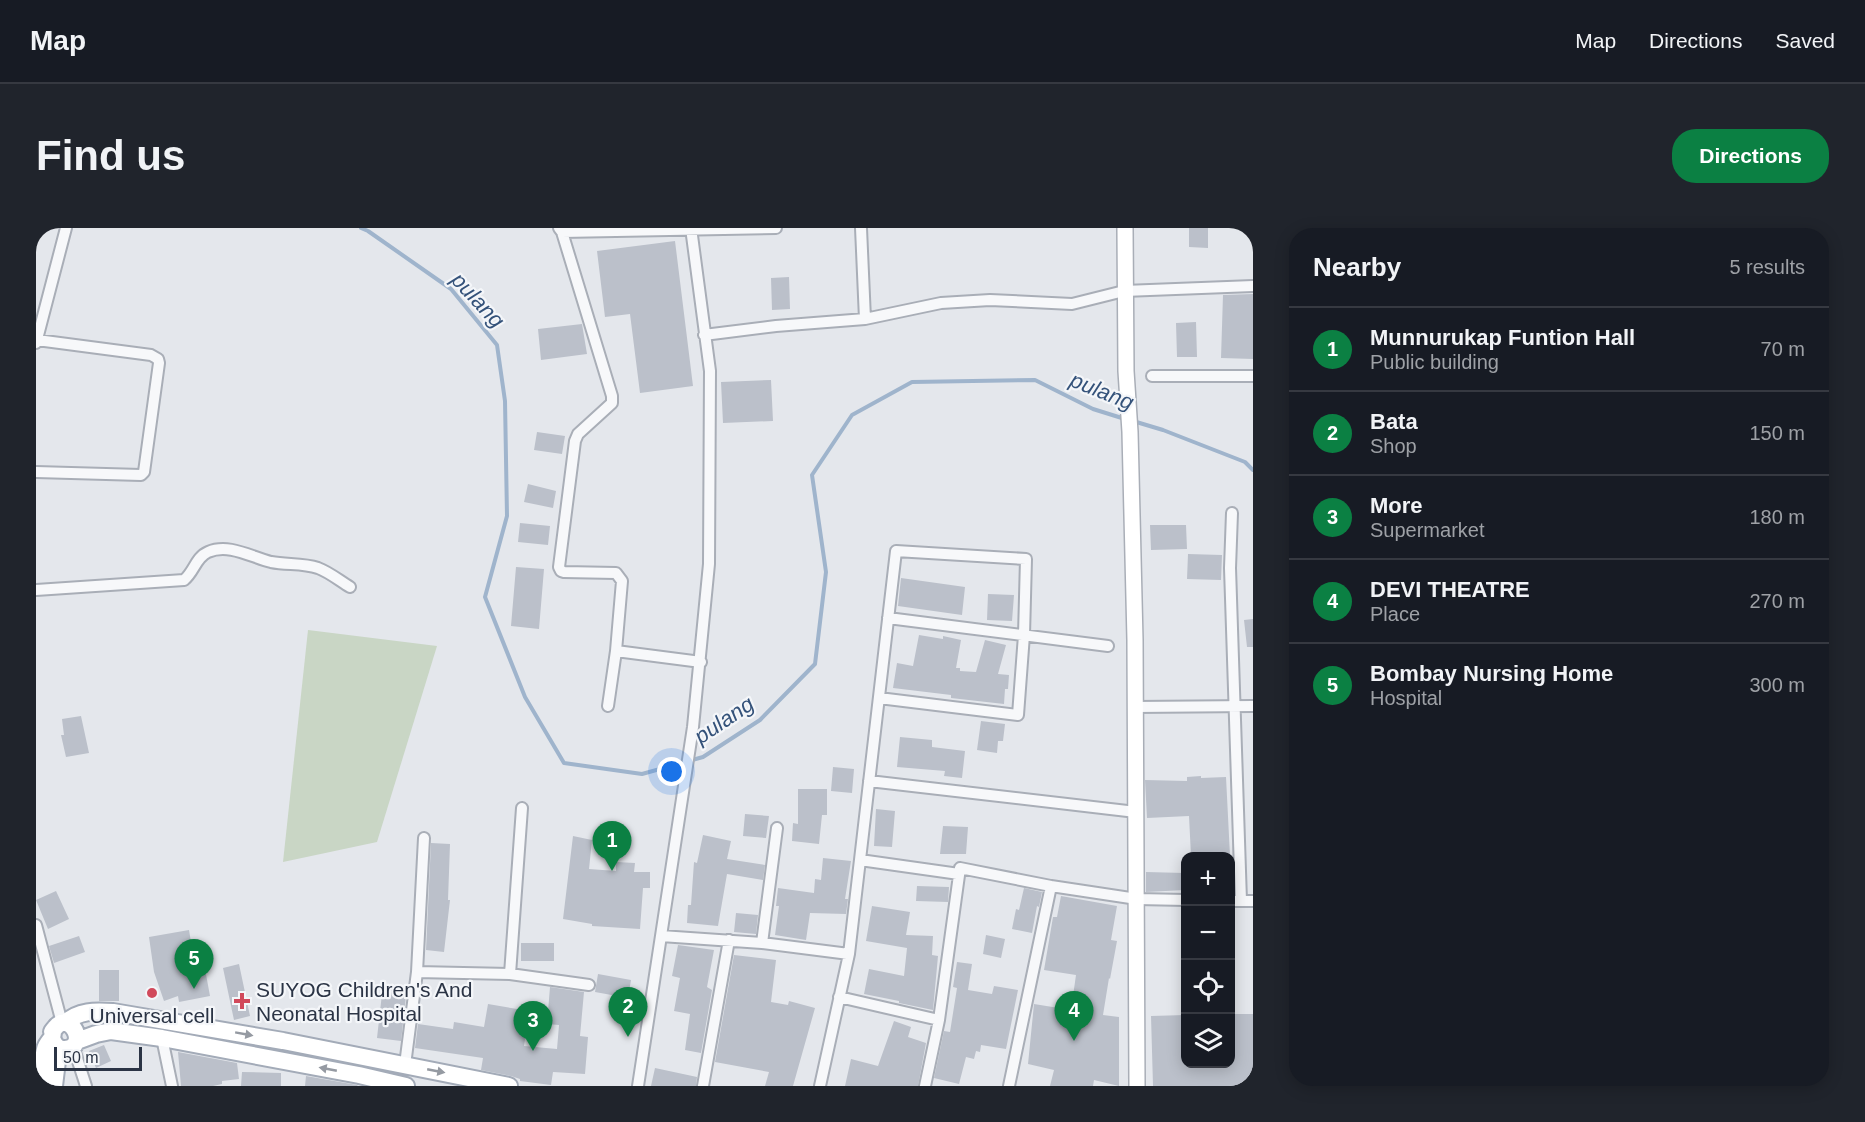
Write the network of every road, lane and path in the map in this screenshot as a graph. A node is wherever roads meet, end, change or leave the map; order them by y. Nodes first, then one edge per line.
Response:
1 (66, 228) edge
2 (776, 228) edge
3 (861, 228) edge
4 (1125, 228) edge
5 (691, 229) edge
6 (561, 230) edge
7 (603, 230) edge
8 (1253, 286) edge
9 (1125, 297) junction
10 (42, 300) edge
11 (865, 319) junction
12 (704, 335) junction
13 (36, 342) edge
14 (1152, 376) dead end
15 (1253, 376) edge
16 (36, 472) edge
17 (1232, 513) dead end
18 (350, 587) dead end
19 (36, 590) edge
20 (888, 618) junction
21 (1024, 635) junction
22 (1108, 646) dead end
23 (616, 651) junction
24 (701, 662) junction
25 (879, 698) junction
26 (608, 706) dead end
27 (1235, 706) junction
28 (1253, 706) edge
29 (1135, 707) junction
30 (869, 781) junction
31 (522, 808) dead end
32 (1136, 812) junction
33 (777, 828) dead end
34 (424, 838) dead end
35 (860, 860) junction
36 (959, 874) junction
37 (1051, 886) junction
38 (1137, 899) junction
39 (1181, 900) edge
40 (1236, 901) edge
41 (1253, 901) edge
42 (37, 929) edge
43 (661, 936) junction
44 (729, 940) junction
45 (762, 944) junction
46 (849, 954) junction
47 (417, 972) junction
48 (510, 974) junction
49 (589, 985) dead end
50 (839, 997) junction
51 (939, 1020) junction
52 (64, 1023) junction
53 (162, 1038) junction
54 (66, 1044) junction
55 (405, 1065) junction
56 (358, 1080) edge
57 (39, 1086) edge
58 (54, 1086) edge
59 (86, 1086) edge
60 (172, 1086) edge
61 (406, 1086) edge
62 (509, 1086) edge
63 (638, 1086) edge
64 (703, 1086) edge
65 (820, 1086) edge
66 (925, 1086) edge
67 (1009, 1086) edge
68 (1137, 1086) edge

1 - 10 street
2 - 5 street
3 - 11 street
4 - 9 street
5 - 7 street
5 - 12 street
6 - 7 street
6 - 23 street
8 - 9 street
9 - 11 street
9 - 29 street
10 - 13 street
11 - 12 street
12 - 24 street
13 - 16 street
14 - 15 street
17 - 27 street
18 - 19 street
20 - 21 street
20 - 21 street
20 - 25 street
21 - 22 street
21 - 25 street
23 - 24 street
23 - 26 street
24 - 43 street
25 - 30 street
27 - 28 street
27 - 29 street
27 - 40 street
29 - 32 street
30 - 32 street
30 - 35 street
31 - 48 street
32 - 38 street
33 - 45 street
34 - 47 street
35 - 36 street
35 - 46 street
36 - 37 street
36 - 51 street
37 - 38 street
37 - 67 street
38 - 39 street
38 - 68 street
40 - 41 street
42 - 52 street
43 - 44 street
43 - 63 street
44 - 45 street
44 - 64 street
45 - 46 street
46 - 50 street
47 - 48 street
47 - 55 street
48 - 49 street
50 - 51 street
50 - 65 street
51 - 66 street
52 - 54 main road
52 - 54 main road
52 -> 55 main road
53 - 54 main road
56 -> 53 main road
53 - 60 street
54 - 57 main road
54 - 58 main road
54 - 59 street
55 -> 62 main road
56 - 61 main road

